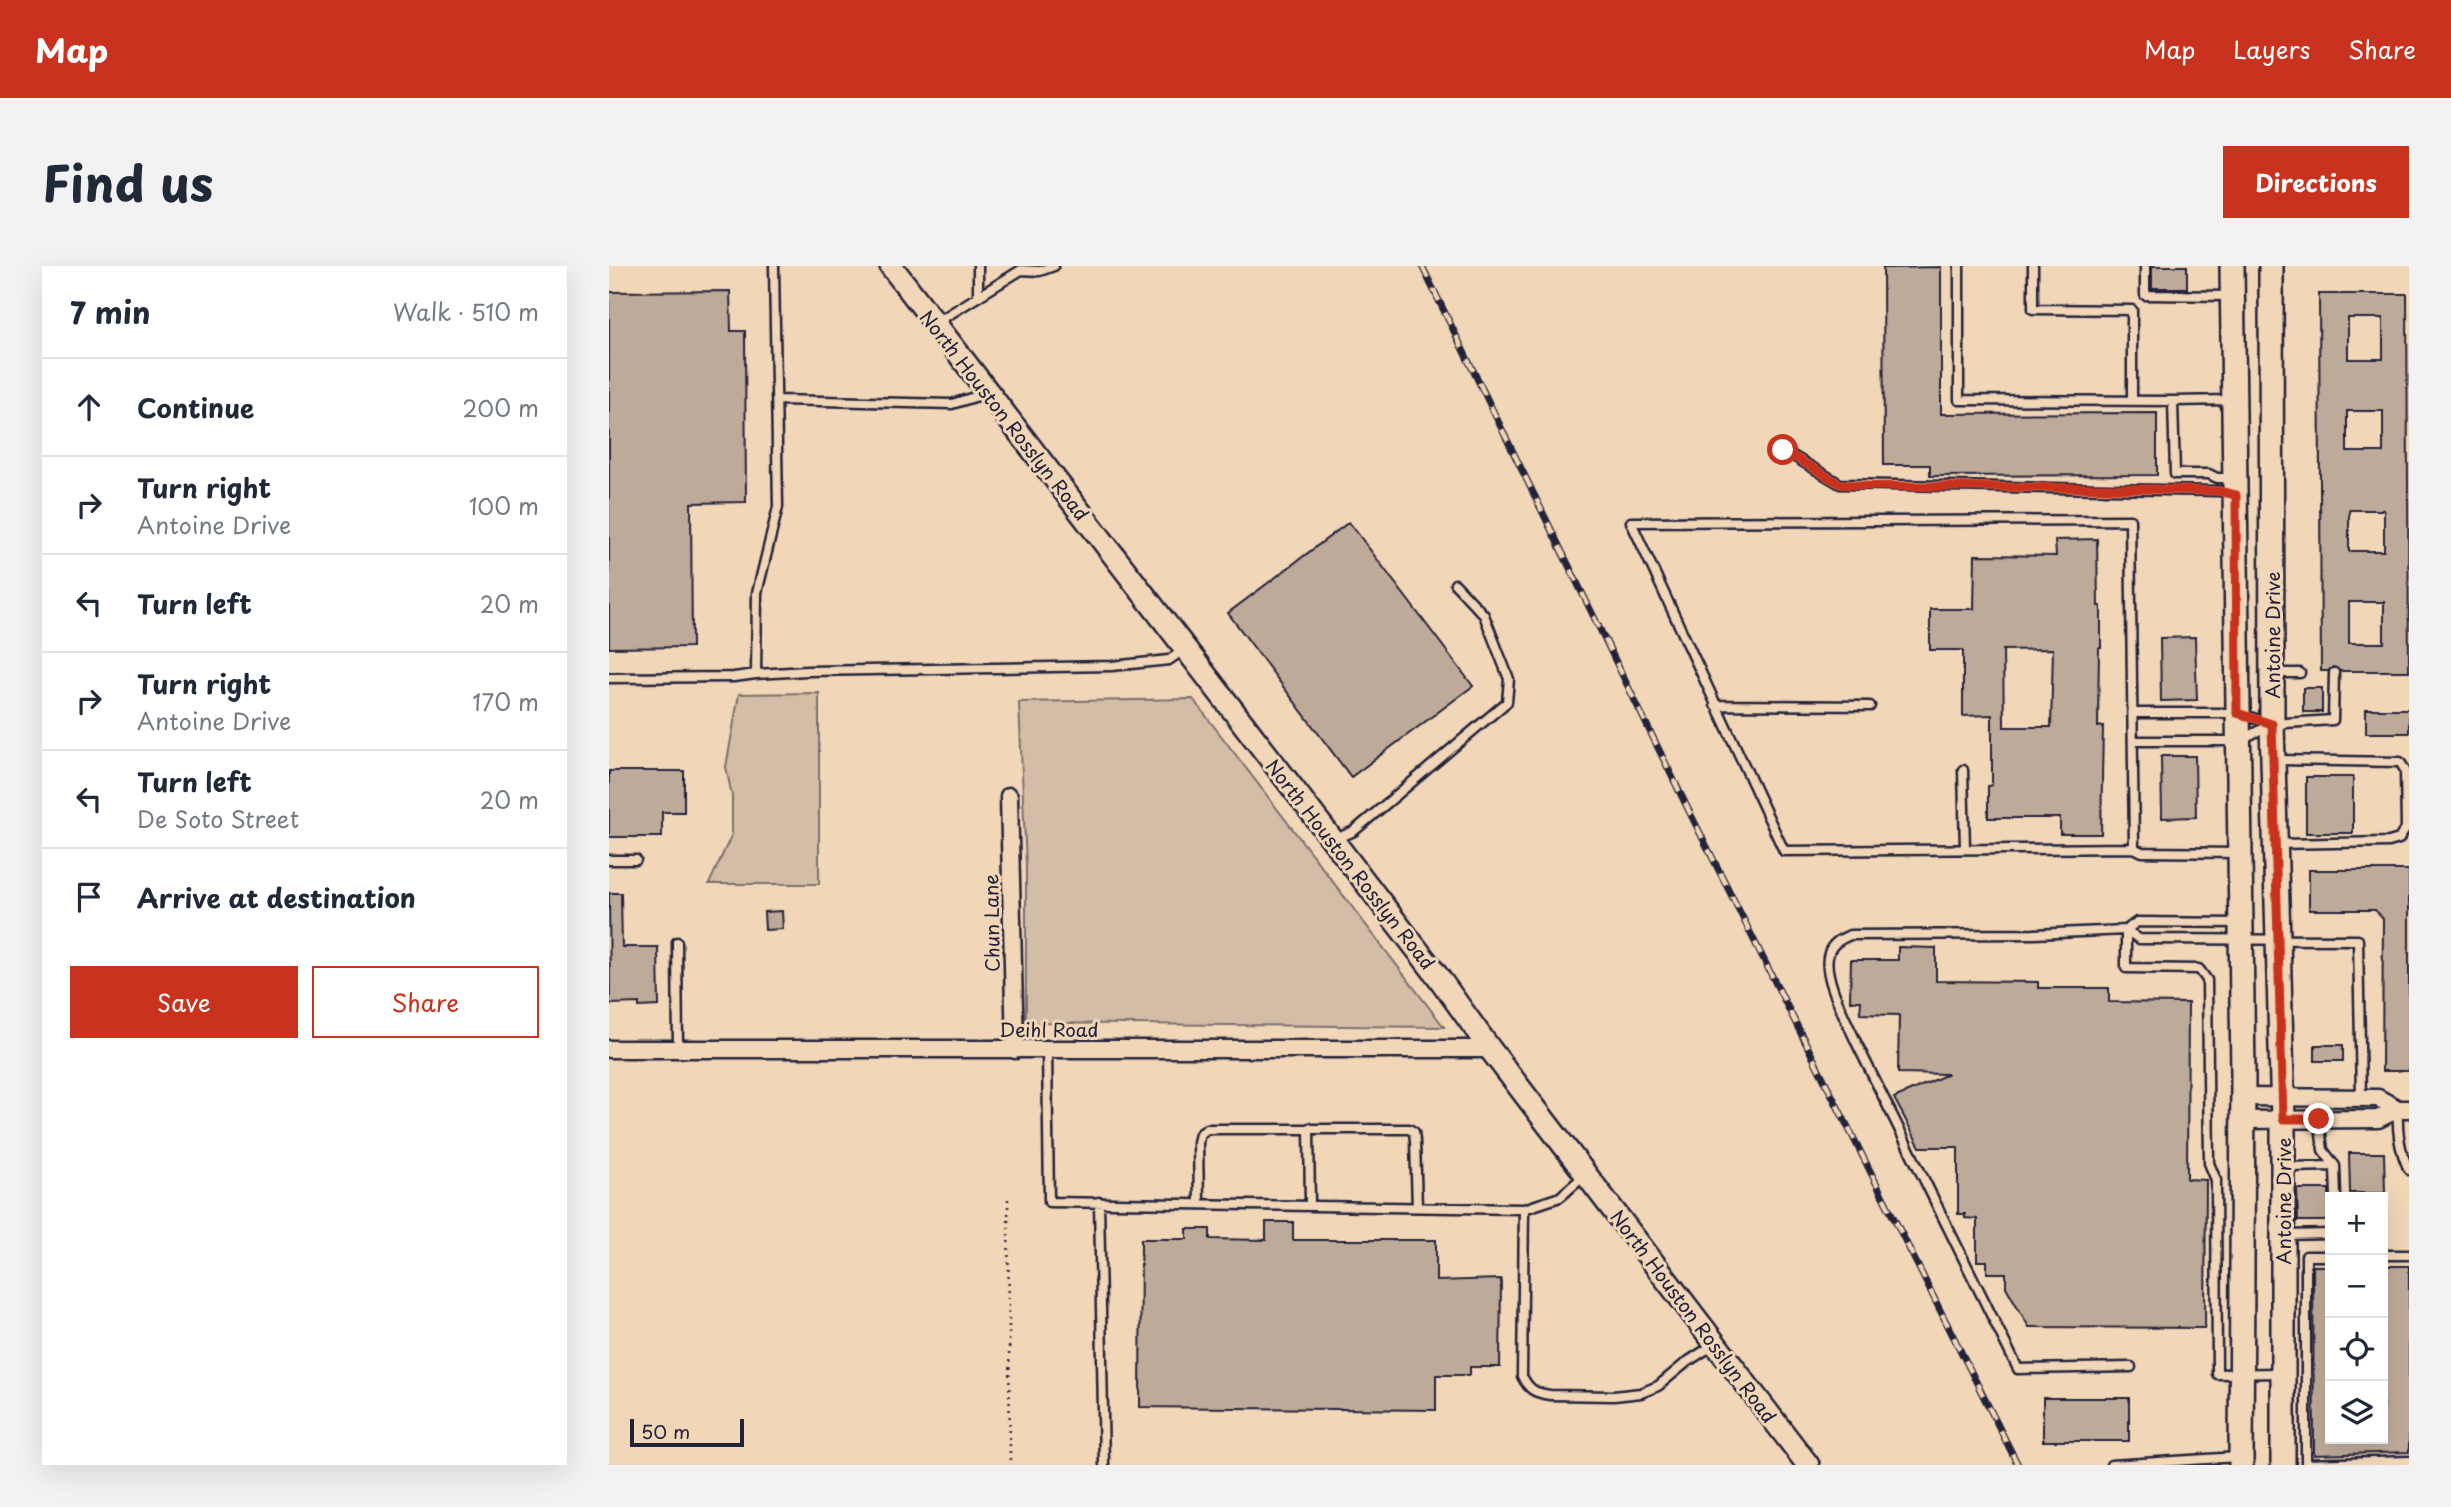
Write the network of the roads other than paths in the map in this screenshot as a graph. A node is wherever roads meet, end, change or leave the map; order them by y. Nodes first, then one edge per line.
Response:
1 (774, 266) edge
2 (891, 266) edge
3 (978, 266) edge
4 (1054, 266) edge
5 (1959, 266) edge
6 (2033, 266) edge
7 (2145, 266) edge
8 (2232, 266) edge
9 (2271, 266) edge
10 (978, 296) junction
11 (2232, 296) junction
12 (935, 324) junction
13 (988, 393) junction
14 (778, 400) junction
15 (2132, 400) junction
16 (2234, 400) junction
17 (2173, 401) junction
18 (1783, 450) dead end
19 (2236, 487) junction
20 (1455, 584) dead end
21 (1185, 649) junction
22 (2272, 673) junction
23 (756, 674) junction
24 (2300, 674) dead end
25 (2334, 674) dead end
26 (609, 678) edge
27 (1715, 705) junction
28 (1870, 706) dead end
29 (2133, 713) junction
30 (2237, 713) junction
31 (2272, 724) junction
32 (2134, 741) junction
33 (2238, 741) junction
34 (2273, 760) junction
35 (1963, 770) dead end
36 (1009, 796) dead end
37 (1333, 841) junction
38 (2275, 844) junction
39 (1965, 848) junction
40 (2134, 848) junction
41 (2240, 853) junction
42 (609, 860) edge
43 (636, 860) dead end
44 (2126, 930) junction
45 (2241, 932) junction
46 (2277, 941) junction
47 (677, 942) dead end
48 (609, 1049) edge
49 (678, 1049) junction
50 (1489, 1049) junction
51 (1015, 1050) junction
52 (1047, 1050) junction
53 (2361, 1097) junction
54 (2283, 1108) junction
55 (2243, 1109) junction
56 (2403, 1109) edge
57 (2319, 1119) junction
58 (1309, 1128) junction
59 (2335, 1166) junction
60 (2283, 1167) junction
61 (2409, 1170) edge
62 (1586, 1174) junction
63 (2336, 1192) edge
64 (1099, 1202) junction
65 (1199, 1204) junction
66 (1310, 1206) junction
67 (1417, 1207) junction
68 (1524, 1209) junction
69 (2325, 1234) edge
70 (2283, 1235) junction
71 (2388, 1255) edge
72 (2409, 1255) edge
73 (2325, 1256) edge
74 (1715, 1344) junction
75 (2131, 1367) dead end
76 (2242, 1373) junction
77 (2282, 1373) junction
78 (2241, 1461) edge
79 (2409, 1461) edge
80 (1104, 1465) edge
81 (1808, 1465) edge
82 (2111, 1465) edge
83 (2283, 1465) edge

1 - 14 lane
2 - 12 street, North Houston Rosslyn Road
3 - 10 lane
4 - 10 lane
5 - 15 lane
6 - 15 lane
7 - 11 lane
8 - 11 main road, Antoine Drive
9 - 22 main road, Antoine Drive
10 - 12 lane
11 - 16 main road, Antoine Drive
12 - 13 street, North Houston Rosslyn Road
13 - 14 lane
13 - 21 street, North Houston Rosslyn Road
14 - 23 lane
15 - 17 lane
16 - 17 lane
16 - 19 main road, Antoine Drive
17 - 19 lane
18 - 19 lane
19 - 30 main road, Antoine Drive
20 - 37 lane
21 - 23 lane
21 - 37 street, North Houston Rosslyn Road
22 - 24 lane
22 - 31 main road, Antoine Drive
23 - 26 lane
25 - 31 lane
27 - 28 lane
27 - 29 lane
27 - 39 lane
29 - 30 lane
29 - 32 lane
30 - 31 lane
30 - 33 main road, Antoine Drive
31 - 33 lane
31 - 34 main road, Antoine Drive
32 - 33 lane
32 - 40 lane
33 - 41 main road, Antoine Drive
34 - 38 main road, Antoine Drive
34 - 38 lane
35 - 39 lane
36 - 51 street, Chun Lane
37 - 50 street, North Houston Rosslyn Road
38 - 46 main road, Antoine Drive
39 - 40 lane
40 - 41 lane
41 - 45 main road, Antoine Drive
42 - 43 lane
44 - 45 lane
44 - 45 lane
44 - 75 lane
44 - 76 lane
45 - 46 lane
45 - 55 main road, Antoine Drive
46 - 53 lane
46 - 54 main road, Antoine Drive
47 - 49 lane
48 - 49 street, Deihl Road
49 - 51 street, Deihl Road
50 - 52 street, Deihl Road
50 - 62 street, North Houston Rosslyn Road
51 - 52 street, Deihl Road
52 - 64 lane
53 - 54 street
53 - 56 street
54 - 55 street
54 - 57 street
54 - 60 main road, Antoine Drive
55 - 76 main road, Antoine Drive
56 - 57 street
56 - 61 lane
57 - 59 lane
58 - 65 lane
58 - 66 lane
58 - 67 lane
59 - 60 lane
59 - 63 lane
60 - 70 main road, Antoine Drive
62 - 68 lane
62 - 74 street, North Houston Rosslyn Road
64 - 65 lane
64 - 80 lane
65 - 66 lane
66 - 67 lane
67 - 68 lane
68 - 74 lane
69 - 70 lane
70 - 77 main road, Antoine Drive
71 - 72 lane
73 - 79 lane
74 - 81 street, North Houston Rosslyn Road
76 - 77 lane
76 - 78 main road, Antoine Drive
77 - 83 main road, Antoine Drive
78 - 82 lane

